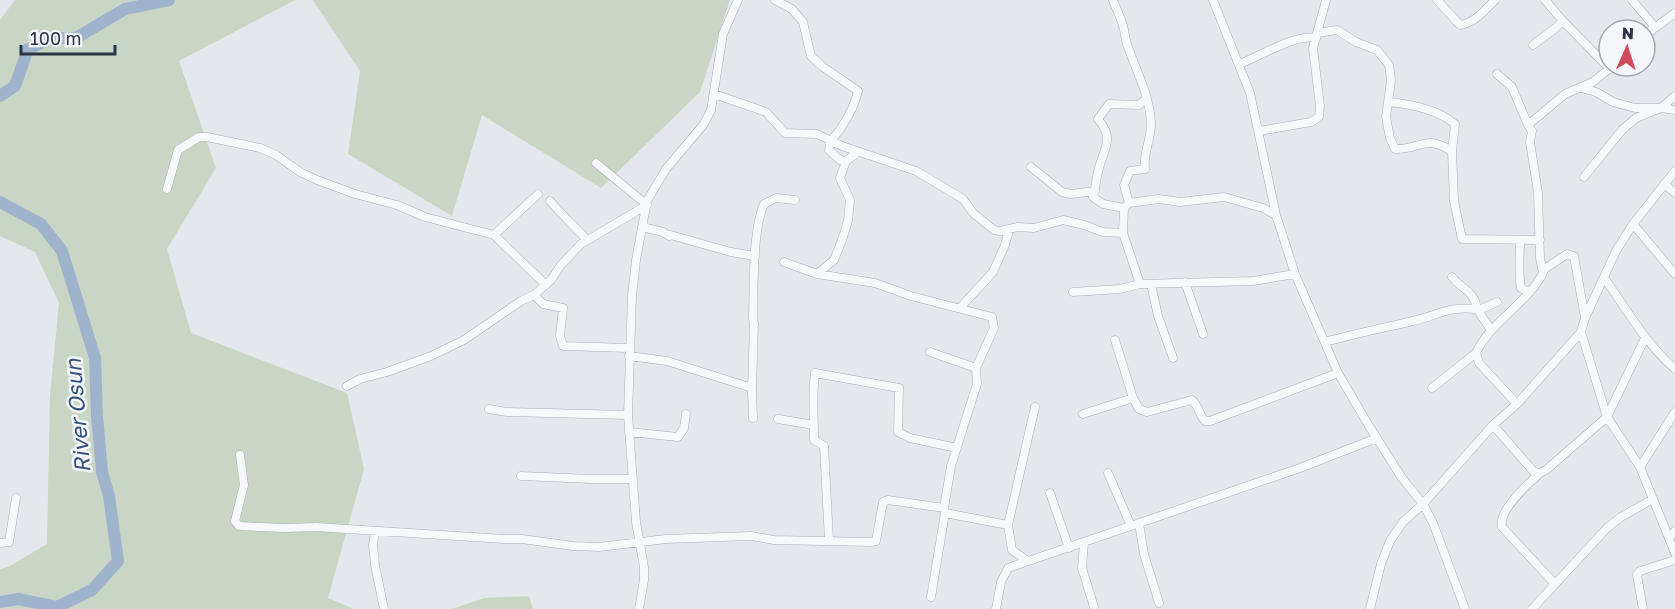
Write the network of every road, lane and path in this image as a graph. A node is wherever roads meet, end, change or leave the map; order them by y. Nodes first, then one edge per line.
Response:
1 (738, 0) edge
2 (775, 0) edge
3 (1113, 0) edge
4 (1213, 0) edge
5 (1326, 0) edge
6 (1437, 0) edge
7 (1496, 0) edge
8 (1545, 0) edge
9 (1632, 0) edge
10 (1675, 13) edge
11 (1647, 18) edge
12 (1562, 20) junction
13 (1657, 26) edge
14 (1316, 35) junction
15 (1533, 45) dead end
16 (1597, 54) edge
17 (1240, 64) junction
18 (1497, 74) dead end
19 (1598, 78) edge
20 (1593, 82) junction
21 (1581, 88) junction
22 (1596, 92) junction
23 (714, 94) junction
24 (1675, 96) edge
25 (1146, 99) junction
26 (1388, 102) junction
27 (1661, 108) junction
28 (1675, 110) edge
29 (1528, 125) junction
30 (1259, 131) junction
31 (830, 141) junction
32 (1452, 151) junction
33 (858, 152) junction
34 (846, 161) junction
35 (596, 163) dead end
36 (1031, 167) dead end
37 (1675, 171) edge
38 (1584, 177) dead end
39 (1664, 184) junction
40 (167, 189) dead end
41 (1095, 191) junction
42 (1675, 193) edge
43 (538, 194) dead end
44 (550, 201) dead end
45 (795, 201) dead end
46 (647, 206) junction
47 (1127, 206) junction
48 (1275, 215) junction
49 (1632, 224) junction
50 (642, 227) junction
51 (1009, 230) junction
52 (1123, 233) junction
53 (494, 235) junction
54 (587, 240) junction
55 (1520, 240) junction
56 (1540, 240) junction
57 (755, 256) junction
58 (784, 262) dead end
59 (1543, 270) junction
60 (817, 274) junction
61 (1295, 274) junction
62 (1675, 274) edge
63 (1452, 278) dead end
64 (1605, 279) junction
65 (1185, 282) junction
66 (1140, 284) junction
67 (1151, 284) junction
68 (546, 285) junction
69 (1073, 292) dead end
70 (1528, 292) junction
71 (534, 296) junction
72 (1497, 302) dead end
73 (960, 308) junction
74 (1478, 310) junction
75 (1585, 318) junction
76 (1491, 330) junction
77 (1581, 332) junction
78 (1203, 334) dead end
79 (1645, 338) junction
80 (1115, 340) dead end
81 (1325, 342) junction
82 (629, 352) junction
83 (930, 352) dead end
84 (1476, 353) junction
85 (1173, 358) dead end
86 (976, 368) junction
87 (1675, 369) edge
88 (1338, 373) junction
89 (347, 386) dead end
90 (752, 388) junction
91 (1432, 388) dead end
92 (1134, 398) junction
93 (1516, 404) junction
94 (1035, 407) dead end
95 (489, 409) dead end
96 (1675, 412) edge
97 (686, 414) dead end
98 (1083, 414) dead end
99 (628, 415) junction
100 (1607, 417) junction
101 (753, 418) dead end
102 (778, 419) dead end
103 (814, 425) junction
104 (1493, 425) junction
105 (628, 432) junction
106 (1377, 438) junction
107 (957, 448) junction
108 (240, 455) dead end
109 (1640, 467) junction
110 (1108, 472) dead end
111 (1540, 473) junction
112 (521, 476) dead end
113 (633, 479) junction
114 (1050, 493) dead end
115 (16, 498) dead end
116 (1653, 499) junction
117 (1423, 504) junction
118 (944, 511) junction
119 (1135, 524) junction
120 (1008, 525) junction
121 (1675, 531) edge
122 (375, 532) junction
123 (1669, 538) junction
124 (829, 540) junction
125 (640, 541) junction
126 (0, 543) edge
127 (1083, 543) junction
128 (1069, 548) junction
129 (1675, 553) edge
130 (1026, 560) junction
131 (1675, 560) edge
132 (1554, 583) junction
133 (931, 597) dead end
134 (1159, 603) dead end
135 (1094, 607) dead end
136 (384, 609) edge
137 (639, 609) edge
138 (996, 609) edge
139 (1370, 609) edge
140 (1466, 609) edge
141 (1532, 609) edge
142 (1643, 609) edge

1 - 23 street
2 - 31 street
3 - 25 street
4 - 17 street
5 - 14 street
6 - 7 street
8 - 12 street
9 - 11 street
10 - 13 street
12 - 15 street
12 - 16 street
14 - 17 street
14 - 26 street
14 - 30 street
17 - 30 street
18 - 29 street
19 - 20 street
20 - 21 street
20 - 22 street
21 - 22 street
21 - 29 street
22 - 27 street
23 - 31 street
23 - 46 street
24 - 27 street
25 - 41 street
25 - 47 street
26 - 32 street
26 - 32 street
27 - 28 street
27 - 38 street
29 - 56 street
30 - 48 street
31 - 33 street
31 - 34 street
32 - 55 street
33 - 34 street
33 - 51 street
34 - 60 street
35 - 46 street
36 - 41 street
37 - 39 street
39 - 42 street
39 - 49 street
40 - 53 street
41 - 47 street
43 - 53 street
44 - 54 street
45 - 57 street
46 - 50 street
46 - 54 street
47 - 48 street
47 - 52 street
48 - 61 street
49 - 62 street
49 - 64 street
50 - 57 street
50 - 82 street
51 - 52 street
51 - 73 street
52 - 66 street
53 - 68 street
54 - 68 street
55 - 56 street
55 - 70 street
56 - 59 street
57 - 90 street
58 - 60 street
59 - 70 street
59 - 75 street
60 - 73 street
61 - 65 street
61 - 81 street
63 - 74 street
64 - 75 street
64 - 79 street
65 - 67 street
65 - 78 street
66 - 67 street
66 - 69 street
67 - 85 street
68 - 71 street
70 - 76 street
71 - 82 street
71 - 89 street
72 - 74 street
73 - 86 street
74 - 76 street
74 - 81 street
75 - 77 street
76 - 84 street
77 - 93 street
77 - 100 street
79 - 87 street
79 - 100 street
80 - 92 street
81 - 88 street
82 - 90 street
82 - 99 street
83 - 86 street
84 - 91 street
84 - 93 street
86 - 107 street
88 - 92 street
88 - 106 street
90 - 101 street
92 - 98 street
93 - 104 street
94 - 120 street
95 - 99 street
96 - 109 street
97 - 105 street
99 - 105 street
100 - 109 street
100 - 111 street
102 - 103 street
103 - 107 street
103 - 124 street
104 - 111 street
104 - 117 street
105 - 113 street
106 - 117 street
106 - 119 street
107 - 118 street
108 - 122 street
109 - 116 street
110 - 119 street
111 - 132 street
112 - 113 street
113 - 125 street
114 - 128 street
115 - 126 street
116 - 123 street
116 - 132 street
117 - 139 street
117 - 140 street
118 - 120 street
118 - 124 street
118 - 133 street
119 - 127 street
119 - 134 street
120 - 130 street
121 - 123 street
122 - 125 street
122 - 136 street
123 - 129 street
124 - 125 street
125 - 137 street
127 - 128 street
127 - 135 street
128 - 130 street
130 - 138 street
131 - 142 street
132 - 141 street

